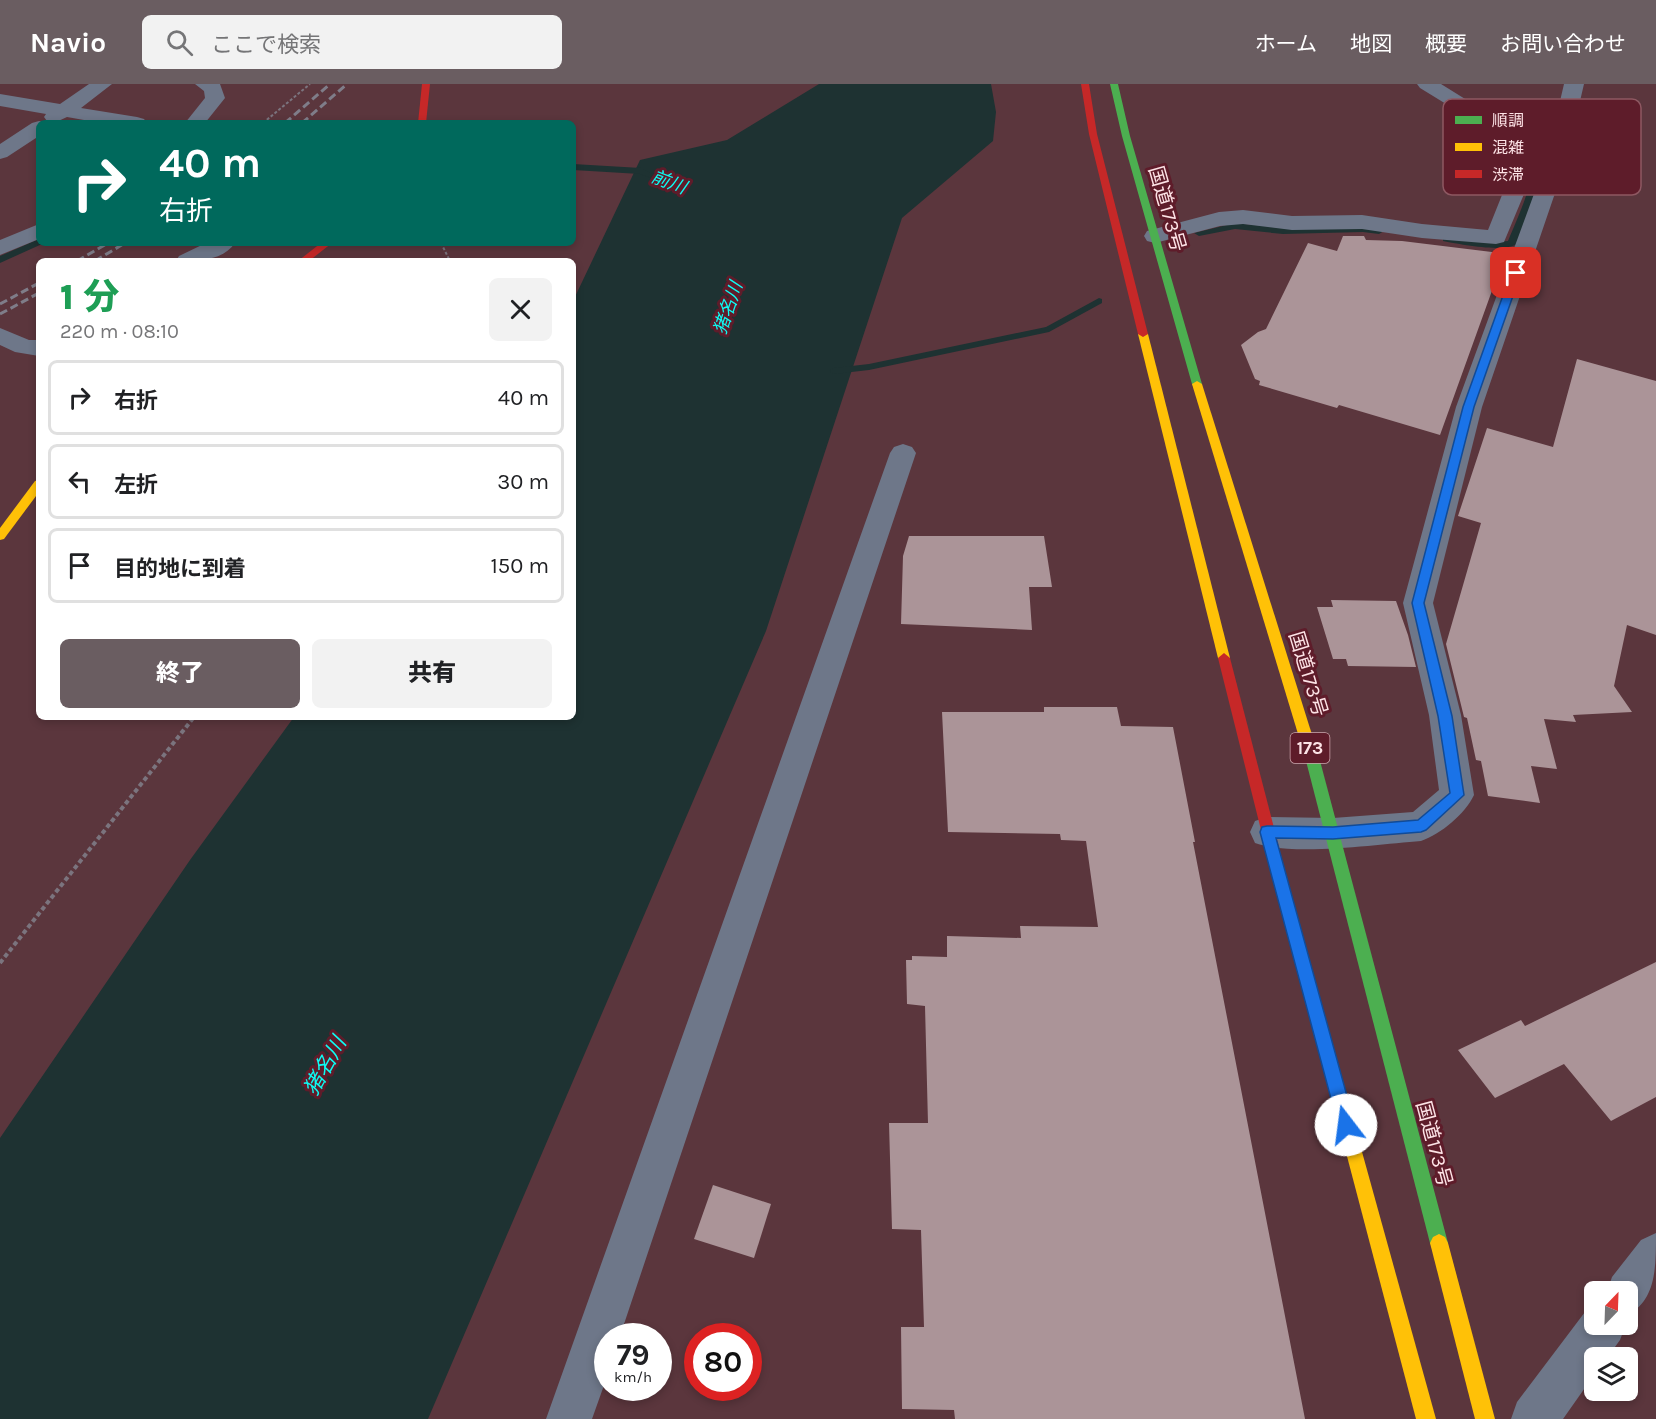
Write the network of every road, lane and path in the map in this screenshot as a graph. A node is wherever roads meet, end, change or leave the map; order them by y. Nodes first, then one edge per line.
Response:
1 (102, 84) edge
2 (205, 84) edge
3 (310, 84) edge
4 (426, 84) edge
5 (1085, 84) edge
6 (1114, 84) edge
7 (1427, 84) edge
8 (1574, 84) edge
9 (0, 91) edge
10 (0, 98) edge
11 (1451, 99) edge
12 (1570, 99) edge
13 (63, 111) junction
14 (49, 120) edge
15 (118, 120) edge
16 (197, 120) edge
17 (267, 120) edge
18 (422, 120) edge
19 (36, 129) edge
20 (0, 153) edge
21 (1513, 195) edge
22 (1544, 195) edge
23 (36, 232) edge
24 (1155, 236) junction
25 (218, 246) edge
26 (323, 246) edge
27 (0, 248) edge
28 (193, 258) edge
29 (307, 258) edge
30 (0, 335) edge
31 (36, 348) edge
32 (903, 453) dead end
33 (36, 488) edge
34 (0, 536) edge
35 (192, 720) edge
36 (1267, 832) junction
37 (1333, 833) junction
38 (0, 963) edge
39 (1656, 1255) edge
40 (1637, 1281) edge
41 (1596, 1335) edge
42 (569, 1419) edge
43 (1425, 1419) edge
44 (1485, 1419) edge
45 (1534, 1419) edge

1 - 13 street
2 - 16 street
3 - 17 path
4 - 18 main road
5 - 36 main road
6 - 24 main road, 国道173号 / 173
7 - 11 street
8 - 12 street
9 - 10 street
10 - 13 street
13 - 14 street
13 - 15 street
19 - 20 street
21 - 24 street
22 - 37 street
23 - 27 street
24 - 37 main road, 国道173号 / 173
25 - 28 street
26 - 29 main road
30 - 31 street
32 - 42 street
33 - 34 main road
35 - 38 path
36 - 37 street
36 - 43 main road
37 - 44 main road, 国道173号 / 173
39 - 40 street
41 - 45 street

